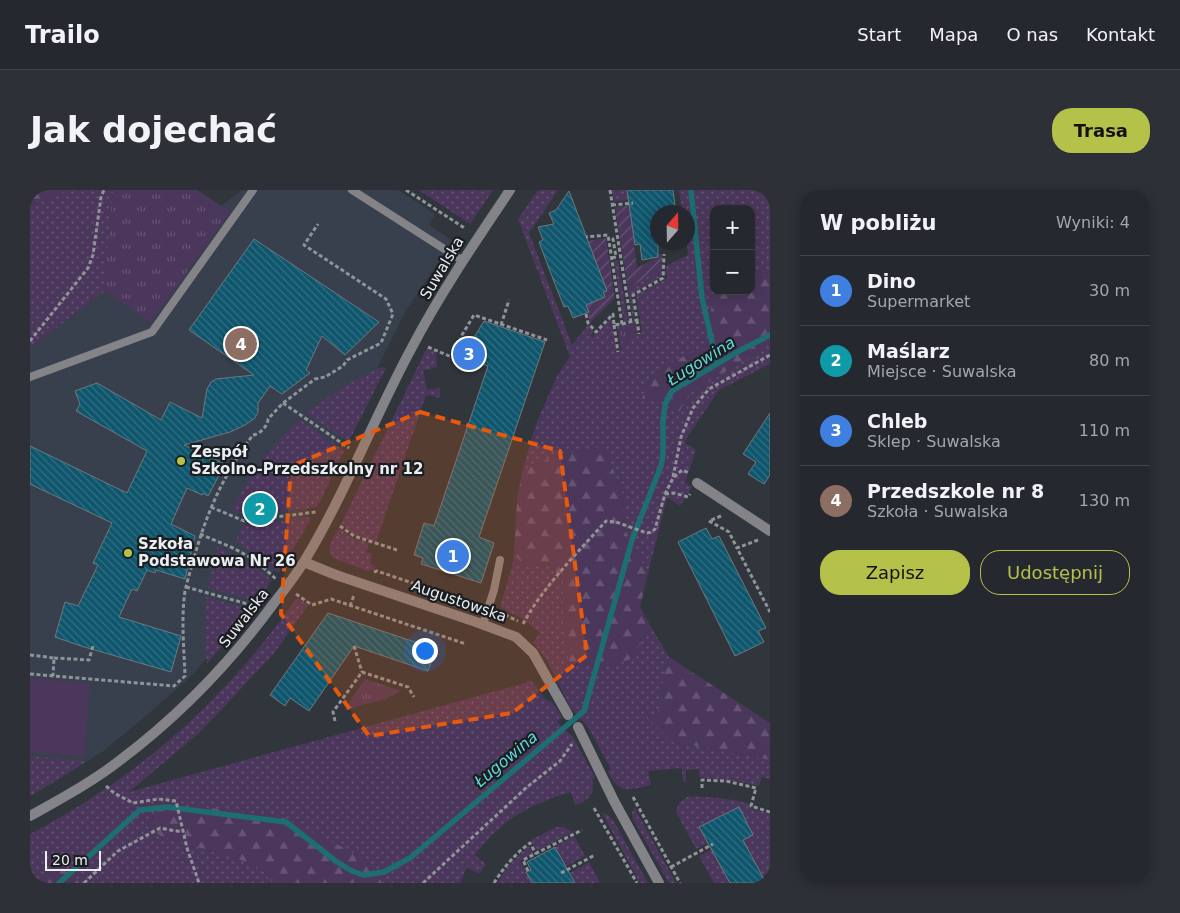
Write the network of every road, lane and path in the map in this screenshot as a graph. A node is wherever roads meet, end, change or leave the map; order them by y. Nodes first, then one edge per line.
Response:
1 (104, 190) edge
2 (253, 190) edge
3 (352, 190) edge
4 (406, 190) edge
5 (510, 190) edge
6 (610, 190) edge
7 (634, 203) dead end
8 (612, 205) junction
9 (318, 224) dead end
10 (469, 231) dead end
11 (586, 238) dead end
12 (617, 238) junction
13 (664, 254) dead end
14 (612, 258) junction
15 (463, 260) junction
16 (509, 300) dead end
17 (586, 314) dead end
18 (637, 320) junction
19 (631, 322) junction
20 (622, 324) junction
21 (501, 325) junction
22 (614, 325) junction
23 (639, 334) dead end
24 (546, 340) dead end
25 (30, 341) edge
26 (425, 345) dead end
27 (618, 352) dead end
28 (770, 355) edge
29 (454, 358) junction
30 (480, 366) dead end
31 (30, 377) edge
32 (283, 403) junction
33 (349, 448) dead end
34 (673, 478) junction
35 (697, 483) junction
36 (665, 494) junction
37 (211, 507) junction
38 (317, 516) dead end
39 (726, 516) dead end
40 (338, 524) dead end
41 (770, 531) edge
42 (200, 534) junction
43 (756, 536) dead end
44 (737, 548) junction
45 (397, 550) dead end
46 (500, 560) dead end
47 (304, 562) junction
48 (282, 572) dead end
49 (278, 580) junction
50 (273, 586) dead end
51 (287, 586) junction
52 (186, 587) junction
53 (354, 593) dead end
54 (350, 606) junction
55 (770, 612) edge
56 (253, 613) dead end
57 (483, 624) junction
58 (516, 637) junction
59 (466, 644) dead end
60 (93, 646) dead end
61 (354, 646) dead end
62 (30, 656) edge
63 (54, 658) junction
64 (362, 672) junction
65 (30, 674) edge
66 (53, 676) junction
67 (414, 697) dead end
68 (568, 715) dead end
69 (335, 722) dead end
70 (580, 729) joint
71 (98, 775) junction
72 (702, 788) dead end
73 (633, 797) dead end
74 (594, 808) dead end
75 (770, 812) edge
76 (30, 816) edge
77 (582, 830) dead end
78 (182, 832) junction
79 (713, 844) dead end
80 (536, 854) junction
81 (596, 855) dead end
82 (671, 866) junction
83 (528, 871) dead end
84 (561, 873) dead end
85 (84, 883) edge
86 (199, 883) edge
87 (423, 883) edge
88 (494, 883) edge
89 (637, 883) edge
90 (659, 883) edge
91 (680, 883) edge

1 - 25 path
2 - 31 lane
3 - 15 lane
4 - 10 path
5 - 15 street, Suwalska
6 - 8 path
7 - 8 path
8 - 12 path
9 - 32 path
11 - 14 path
12 - 14 path
12 - 19 path
13 - 18 path
14 - 20 path
15 - 47 street, Suwalska
16 - 21 path
17 - 22 path
18 - 19 path
18 - 23 path
19 - 20 path
20 - 22 path
21 - 24 path
21 - 29 path
22 - 27 path
26 - 29 path
28 - 34 path
29 - 30 path
32 - 33 path
32 - 37 path
34 - 35 path
34 - 36 path
35 - 36 path
35 - 41 street
36 - 58 path
37 - 38 path
37 - 42 path
39 - 44 path
40 - 45 path
42 - 49 path
42 - 52 path
43 - 44 path
44 - 55 path
46 - 57 lane
47 - 51 street, Suwalska
47 - 57 street, Augustowska
48 - 49 path
49 - 50 path
49 - 51 path
51 - 54 path
51 - 71 street, Suwalska
52 - 56 path
52 - 66 path
53 - 54 path
54 - 59 path
57 - 58 street, Augustowska
58 - 68 street, Augustowska
60 - 63 path
61 - 64 path
62 - 63 path
63 - 66 path
64 - 67 path
64 - 69 path
65 - 66 path
70 - 87 path
70 - 90 street
71 - 76 street, Suwalska
71 - 78 path
72 - 75 path
73 - 82 path
74 - 89 path
77 - 80 path
78 - 85 path
78 - 86 path
79 - 82 path
80 - 83 path
80 - 88 path
81 - 84 path
82 - 91 path

